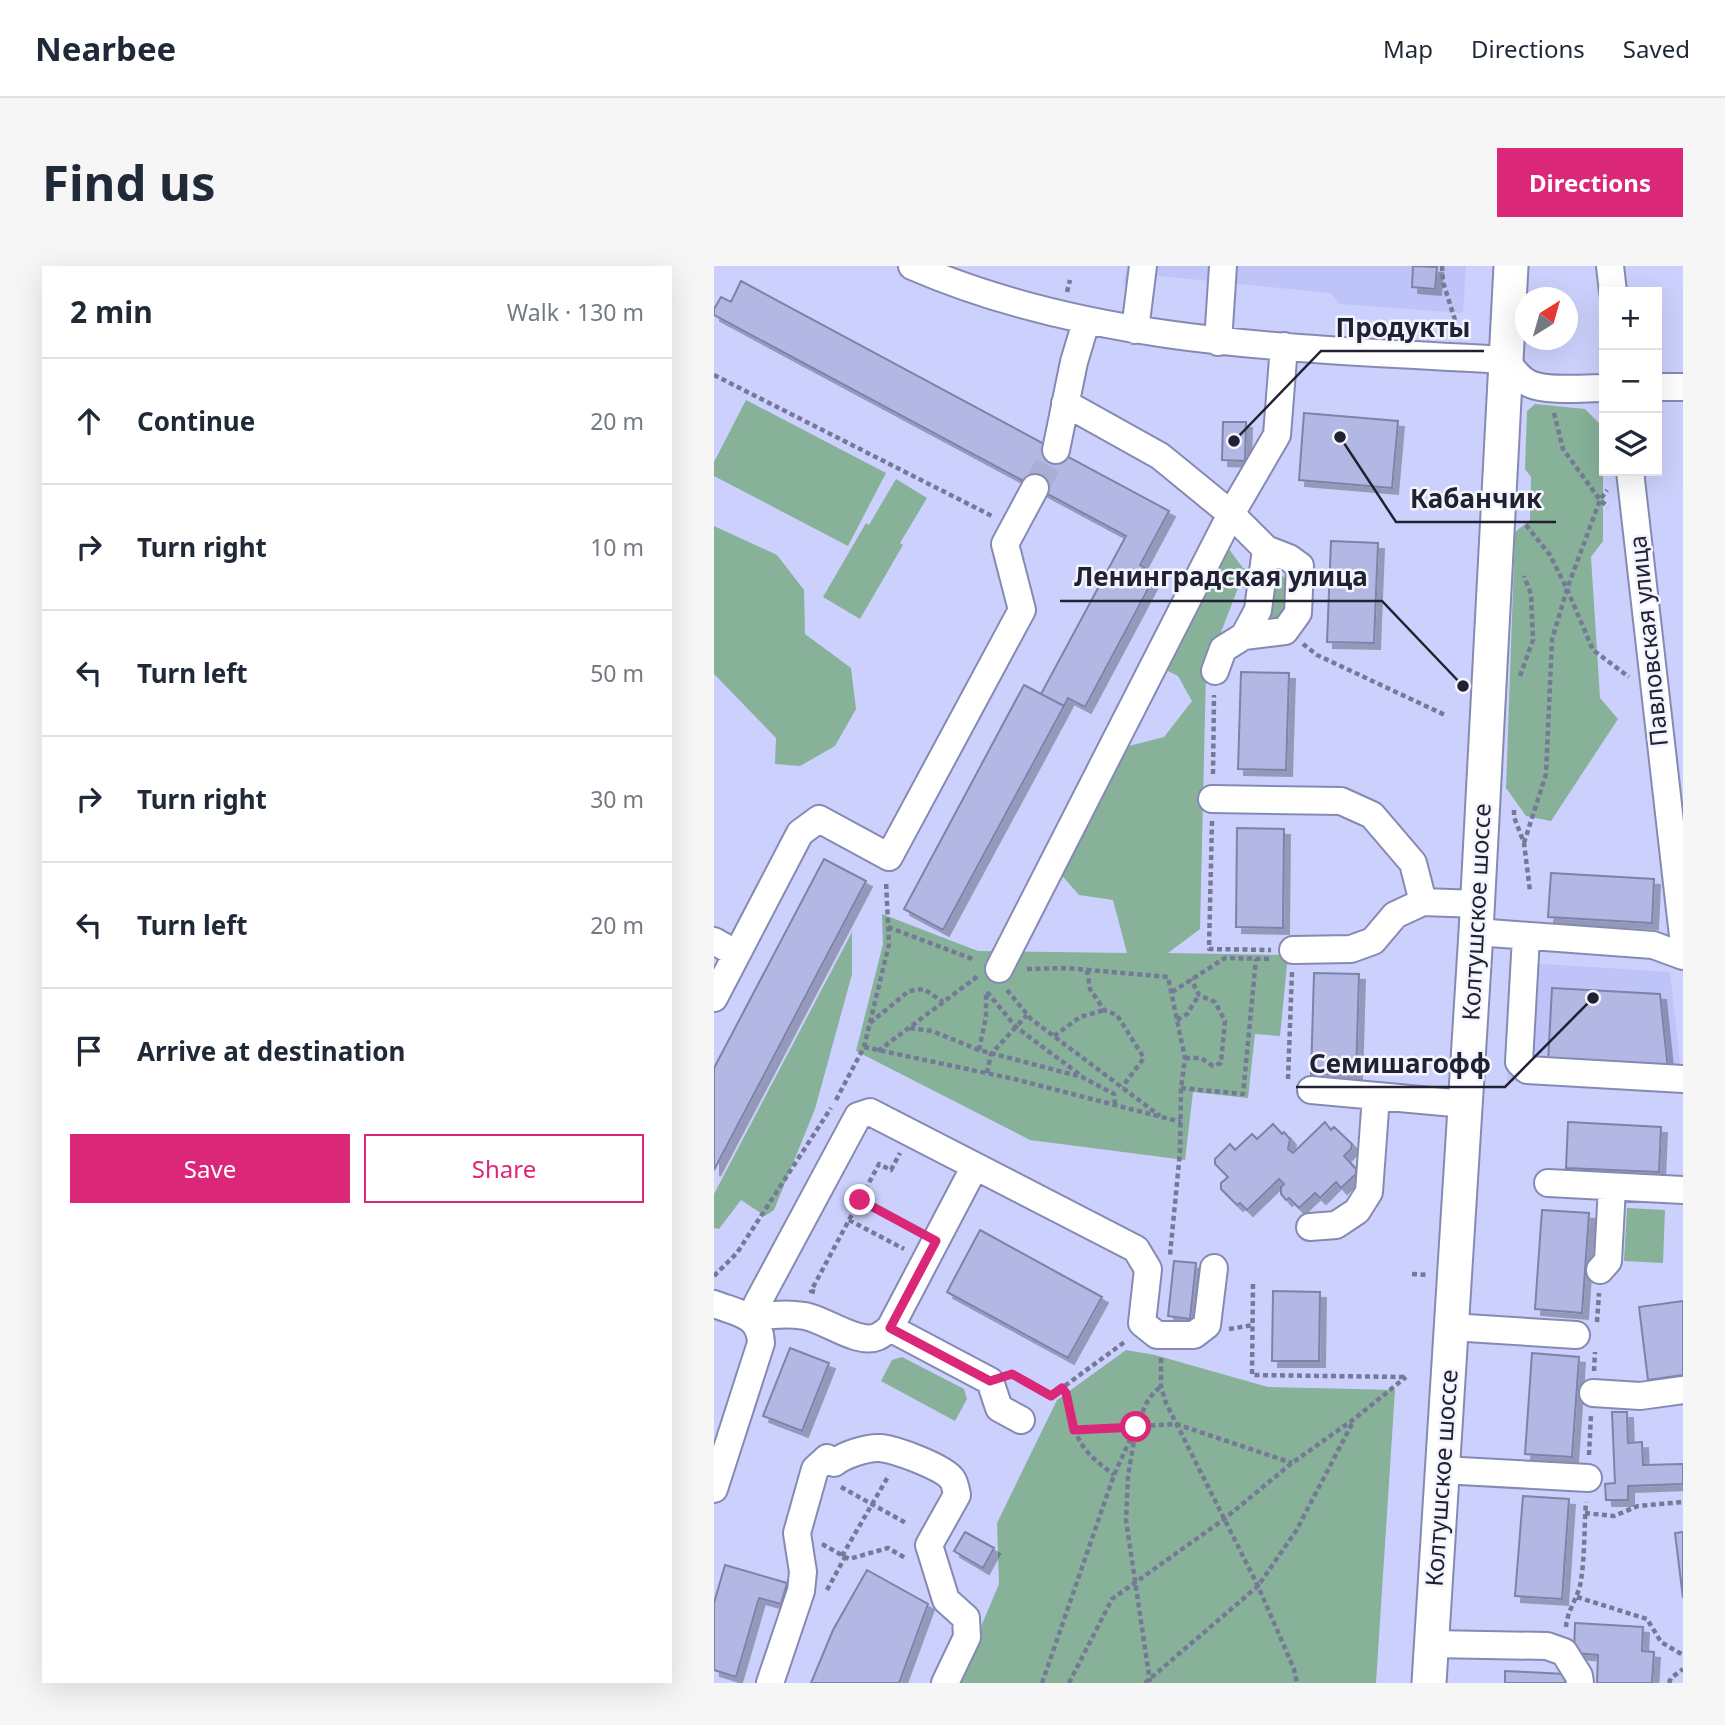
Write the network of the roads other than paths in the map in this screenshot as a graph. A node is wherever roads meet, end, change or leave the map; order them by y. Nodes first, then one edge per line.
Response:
1 (912, 266) edge
2 (1143, 266) edge
3 (1223, 266) edge
4 (1511, 266) edge
5 (1611, 266) edge
6 (1613, 287) edge
7 (1086, 322) junction
8 (1135, 330) junction
9 (1218, 342) junction
10 (1284, 346) junction
11 (1506, 360) junction
12 (1662, 387) edge
13 (1683, 387) edge
14 (1599, 388) edge
15 (1065, 403) junction
16 (1056, 450) tunnel mouth
17 (1622, 476) edge
18 (1035, 488) tunnel mouth
19 (1231, 514) junction
20 (1266, 548) junction
21 (1244, 636) junction
22 (1215, 671) road end
23 (1212, 799) road end
24 (1423, 902) junction
25 (1477, 918) junction
26 (1683, 936) edge
27 (1526, 937) junction
28 (714, 941) edge
29 (737, 954) junction
30 (1293, 955) road end
31 (1683, 957) edge
32 (992, 978) road end
33 (714, 998) edge
34 (1683, 1079) edge
35 (1311, 1090) road end
36 (1376, 1096) junction
37 (1465, 1104) junction
38 (975, 1166) junction
39 (1548, 1183) dead end
40 (1612, 1187) junction
41 (1683, 1190) edge
42 (1310, 1227) dead end
43 (1214, 1268) dead end
44 (1600, 1270) dead end
45 (714, 1304) edge
46 (1451, 1327) junction
47 (890, 1328) junction
48 (756, 1331) junction
49 (1576, 1335) dead end
50 (1683, 1390) edge
51 (1593, 1393) dead end
52 (1021, 1420) dead end
53 (1442, 1470) junction
54 (1588, 1478) dead end
55 (714, 1489) edge
56 (1432, 1644) junction
57 (770, 1683) edge
58 (946, 1683) edge
59 (1429, 1683) edge
60 (1580, 1683) edge

1 - 7 street
2 - 8 street
3 - 9 street
4 - 11 main road, Колтушское шоссе
5 - 6 street
7 - 8 street
7 - 15 street
8 - 9 street
9 - 10 street
10 - 11 street
10 - 19 street
11 - 14 street
11 - 25 main road, Колтушское шоссе
12 - 13 street
15 - 16 street
15 - 19 street
17 - 26 street, Павловская улица
18 - 29 street
19 - 20 street
19 - 32 street
20 - 21 street
20 - 21 street
21 - 22 street
23 - 24 street
24 - 25 street
24 - 30 street
25 - 27 street
25 - 37 main road, Колтушское шоссе
27 - 31 street
27 - 34 street
28 - 29 street
29 - 33 street
35 - 36 street
36 - 37 street
36 - 42 street
37 - 46 main road, Колтушское шоссе
38 - 43 street
38 - 47 street
38 - 48 street
39 - 40 street
40 - 41 street
40 - 44 street
45 - 48 street
46 - 49 street
46 - 53 main road, Колтушское шоссе
47 - 48 street
47 - 52 street
48 - 55 street
50 - 51 street
53 - 54 street
53 - 56 main road, Колтушское шоссе
56 - 59 main road, Колтушское шоссе
56 - 60 street
57 - 58 street

